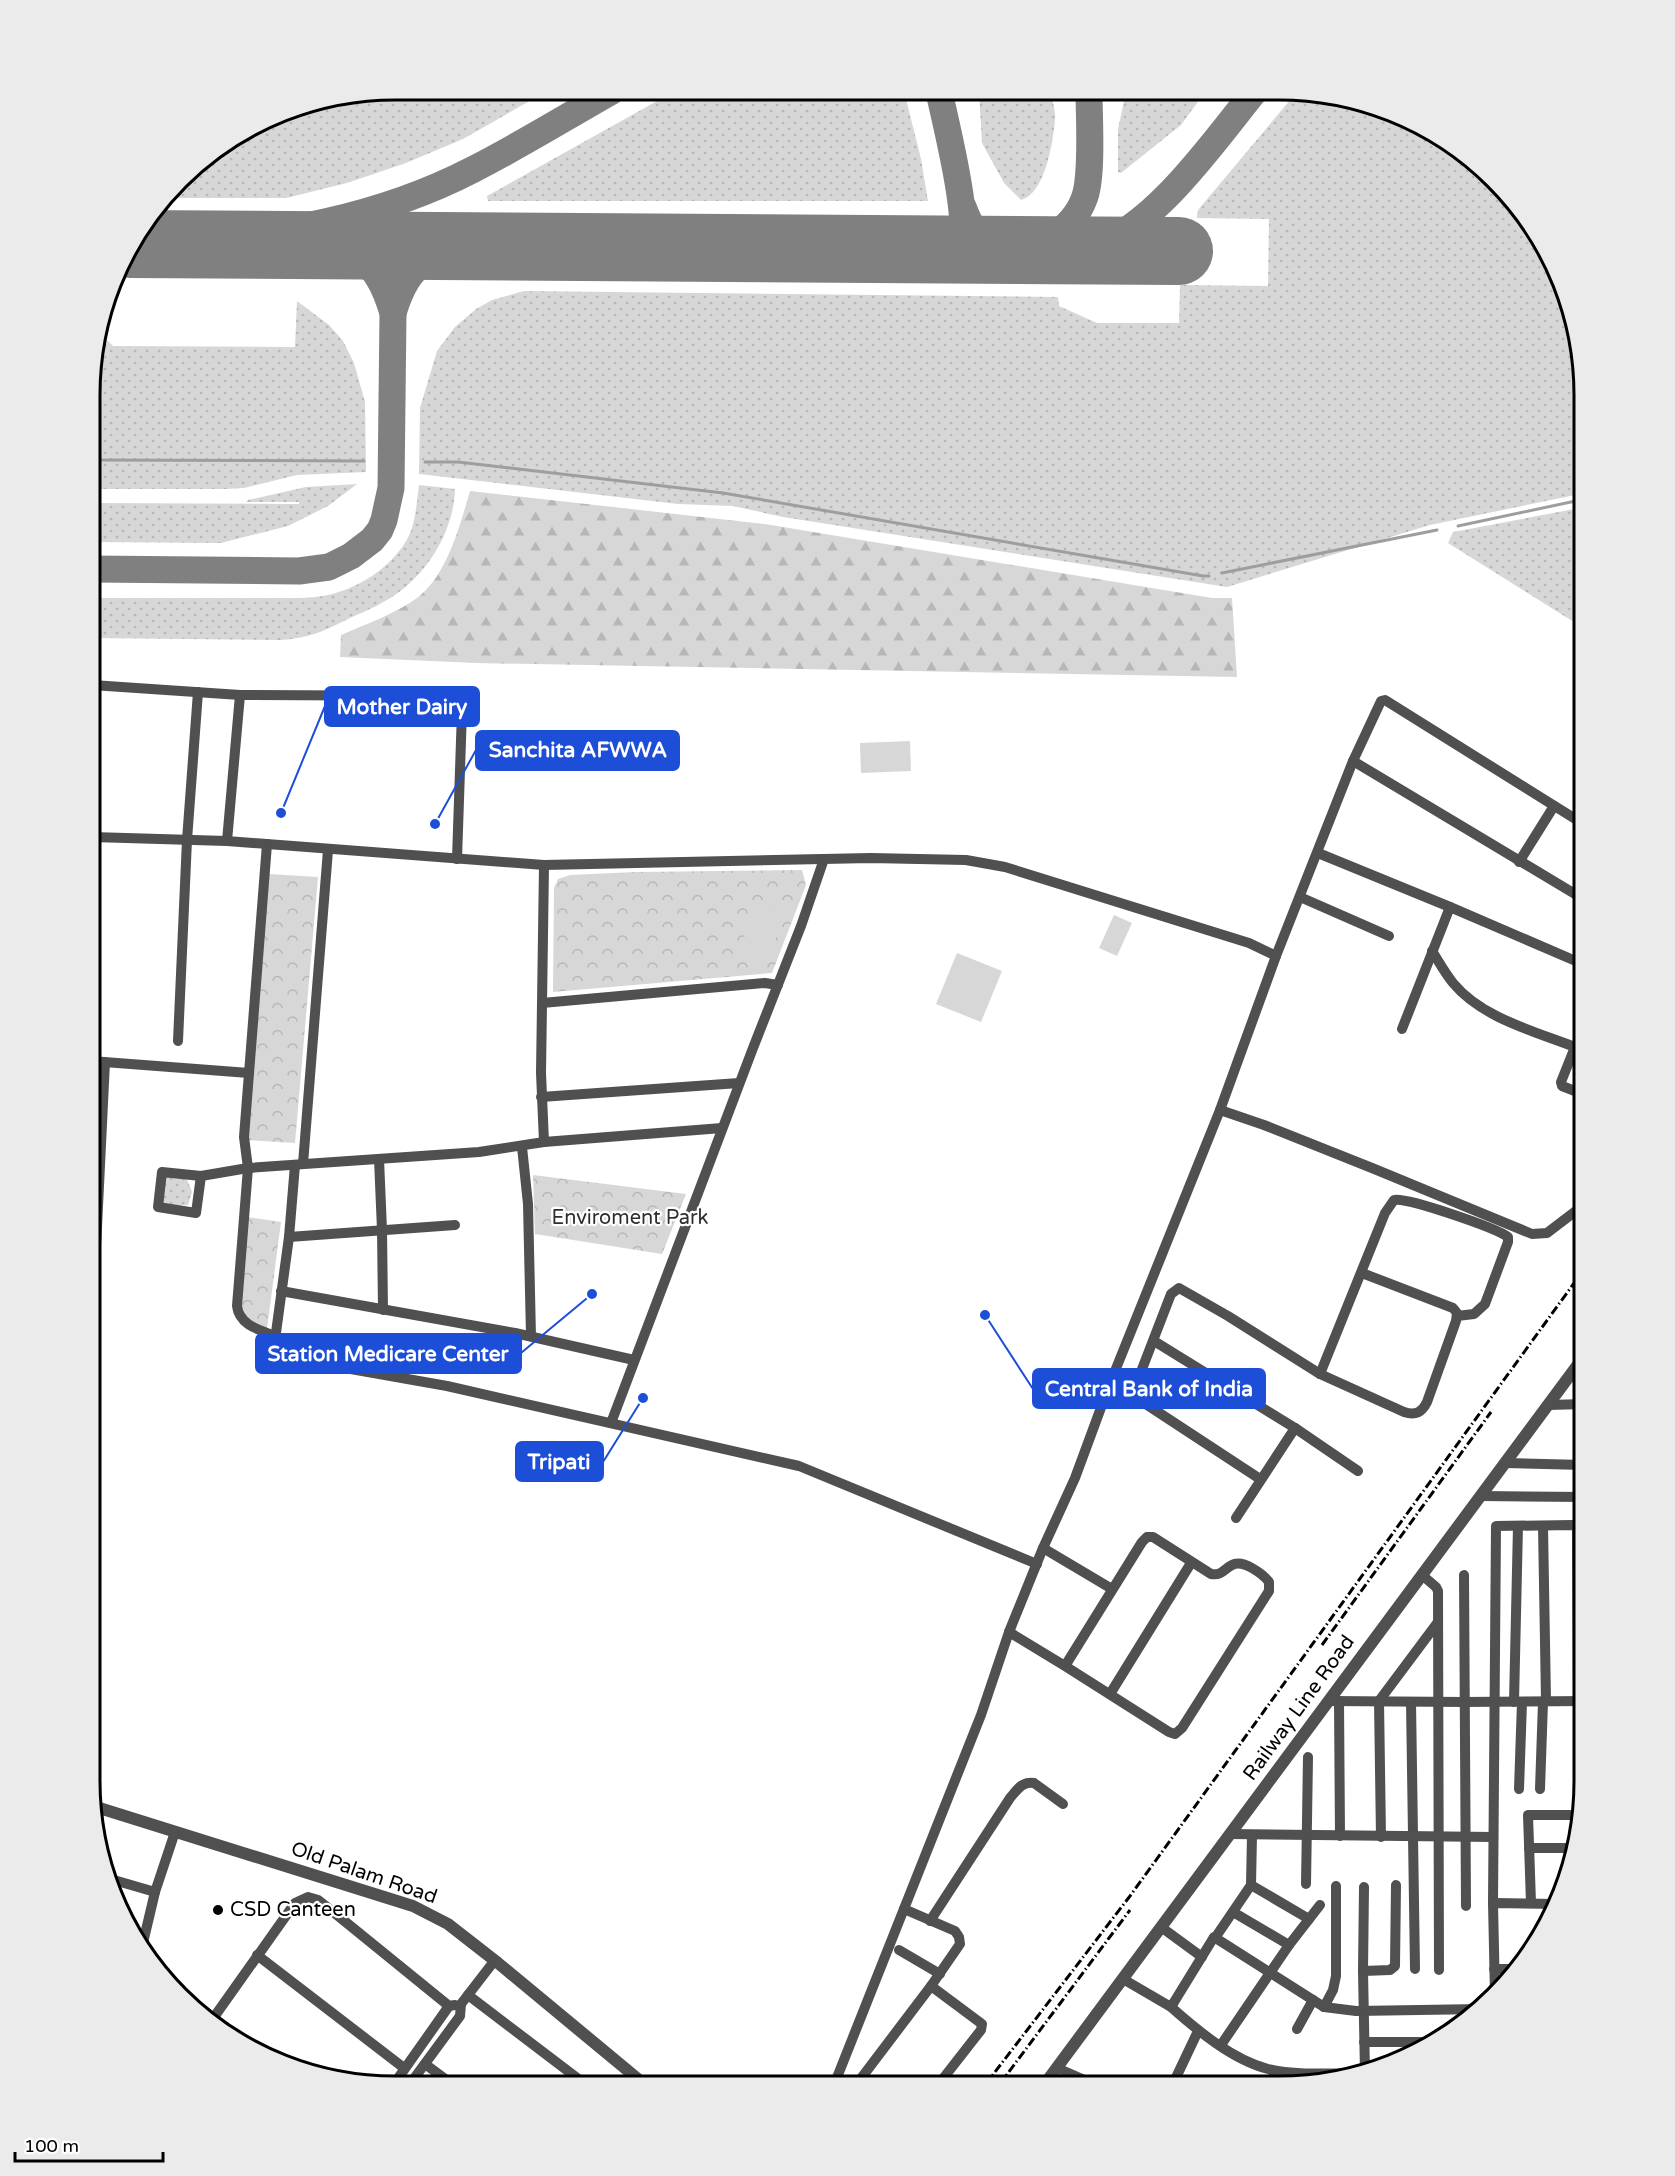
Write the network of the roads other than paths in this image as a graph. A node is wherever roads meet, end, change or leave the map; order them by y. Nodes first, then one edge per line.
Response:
1 (101, 686) edge
2 (198, 692) junction
3 (240, 695) junction
4 (1353, 761) junction
5 (1554, 806) junction
6 (1574, 818) edge
7 (101, 837) edge
8 (186, 840) junction
9 (226, 841) junction
10 (267, 844) junction
11 (328, 850) junction
12 (1318, 853) junction
13 (457, 859) junction
14 (825, 859) junction
15 (1519, 862) junction
16 (544, 865) junction
17 (1574, 894) edge
18 (1300, 897) junction
19 (1450, 907) junction
20 (1389, 936) dead end
21 (1432, 951) junction
22 (1276, 956) junction
23 (1574, 960) edge
24 (778, 985) junction
25 (542, 1003) junction
26 (1402, 1029) dead end
27 (178, 1041) dead end
28 (1574, 1047) edge
29 (1574, 1060) edge
30 (101, 1061) edge
31 (105, 1062) junction
32 (249, 1073) junction
33 (739, 1083) junction
34 (1574, 1091) edge
35 (541, 1097) junction
36 (1220, 1110) junction
37 (722, 1128) junction
38 (544, 1142) junction
39 (101, 1144) edge
40 (522, 1147) junction
41 (379, 1159) junction
42 (299, 1165) junction
43 (248, 1168) junction
44 (201, 1176) junction
45 (1574, 1212) edge
46 (455, 1226) dead end
47 (382, 1230) junction
48 (289, 1237) junction
49 (1362, 1273) junction
50 (281, 1291) junction
51 (383, 1310) junction
52 (1457, 1316) junction
53 (275, 1336) junction
54 (531, 1336) junction
55 (1154, 1341) junction
56 (634, 1360) junction
57 (1574, 1370) edge
58 (1320, 1374) junction
59 (1109, 1386) junction
60 (1132, 1395) junction
61 (1574, 1404) edge
62 (1548, 1405) junction
63 (611, 1423) junction
64 (1295, 1428) junction
65 (1504, 1463) junction
66 (1574, 1465) edge
67 (1358, 1471) dead end
68 (1260, 1479) junction
69 (1480, 1496) junction
70 (1574, 1497) edge
71 (1236, 1518) dead end
72 (1518, 1526) junction
73 (1543, 1526) junction
74 (1574, 1526) edge
75 (1043, 1548) junction
76 (1191, 1563) junction
77 (1036, 1564) junction
78 (1422, 1575) junction
79 (1464, 1575) dead end
80 (1112, 1589) junction
81 (1438, 1622) junction
82 (1009, 1632) junction
83 (1065, 1666) junction
84 (1110, 1694) junction
85 (1334, 1701) junction
86 (1379, 1701) junction
87 (1494, 1701) junction
88 (1544, 1701) junction
89 (1574, 1701) edge
90 (1411, 1702) junction
91 (1438, 1702) junction
92 (1464, 1702) junction
93 (1518, 1702) junction
94 (1308, 1757) dead end
95 (1519, 1789) dead end
96 (1540, 1789) dead end
97 (1063, 1804) dead end
98 (102, 1809) edge
99 (1572, 1815) edge
100 (175, 1832) junction
101 (1230, 1834) junction
102 (1252, 1835) junction
103 (1307, 1836) junction
104 (1341, 1836) junction
105 (1381, 1837) junction
106 (1412, 1837) junction
107 (1437, 1837) junction
108 (1465, 1837) junction
109 (1493, 1837) junction
110 (1529, 1848) junction
111 (1566, 1848) edge
112 (118, 1881) edge
113 (1306, 1884) dead end
114 (1251, 1885) junction
115 (1396, 1885) dead end
116 (1336, 1886) dead end
117 (1365, 1887) dead end
118 (155, 1892) junction
119 (1492, 1903) junction
120 (1531, 1903) junction
121 (1547, 1904) edge
122 (1320, 1905) dead end
123 (1466, 1906) dead end
124 (904, 1910) junction
125 (1233, 1912) junction
126 (1309, 1919) junction
127 (930, 1921) junction
128 (1161, 1927) junction
129 (145, 1936) edge
130 (1215, 1938) junction
131 (1289, 1945) junction
132 (899, 1950) dead end
133 (257, 1955) junction
134 (1202, 1957) junction
135 (495, 1960) junction
136 (1416, 1969) dead end
137 (1494, 1969) junction
138 (1506, 1969) edge
139 (1439, 1970) dead end
140 (1363, 1971) junction
141 (1270, 1973) junction
142 (940, 1974) junction
143 (1123, 1979) junction
144 (1494, 1982) edge
145 (931, 1986) junction
146 (464, 2000) junction
147 (1312, 2000) junction
148 (449, 2006) junction
149 (1171, 2007) junction
150 (1324, 2007) junction
151 (1466, 2009) edge
152 (1363, 2011) junction
153 (216, 2015) edge
154 (1297, 2029) dead end
155 (1198, 2031) junction
156 (1364, 2042) junction
157 (1416, 2042) edge
158 (1221, 2045) junction
159 (1365, 2063) edge
160 (425, 2064) junction
161 (404, 2068) junction
162 (1057, 2068) junction
163 (1275, 2071) junction
164 (1324, 2072) edge
165 (399, 2076) edge
166 (416, 2076) edge
167 (441, 2076) edge
168 (573, 2076) edge
169 (634, 2076) edge
170 (838, 2076) edge
171 (863, 2076) edge
172 (945, 2076) edge
173 (1051, 2076) edge
174 (1075, 2076) edge
175 (1177, 2076) edge
176 (1274, 2076) edge

1 - 2 street
2 - 3 street
2 - 8 street
3 - 9 street
3 - 13 street
4 - 5 street
4 - 12 street
4 - 15 street
5 - 6 street
5 - 15 street
7 - 8 street
8 - 9 street
8 - 27 street
9 - 10 street
10 - 11 street
10 - 32 street
11 - 13 street
11 - 42 street
12 - 18 street
12 - 19 street
13 - 16 street
14 - 16 street
14 - 22 street
14 - 24 street
15 - 17 street
16 - 25 street
18 - 20 street
18 - 22 street
19 - 21 street
19 - 23 street
21 - 26 street
21 - 28 street
22 - 36 street
24 - 25 street
24 - 33 street
25 - 35 street
29 - 34 street
30 - 31 street
31 - 32 street
31 - 39 street
32 - 43 street
33 - 35 street
33 - 37 street
35 - 38 street
36 - 45 street
36 - 59 street
37 - 38 street
37 - 56 street
38 - 40 street
40 - 41 street
40 - 54 street
41 - 42 street
41 - 47 street
42 - 43 street
42 - 48 street
43 - 44 street
43 - 53 street
44 - 44 street
46 - 47 street
47 - 48 street
47 - 51 street
48 - 50 street
49 - 52 street
49 - 52 street
49 - 58 street
50 - 51 street
50 - 53 street
51 - 54 street
52 - 58 street
53 - 63 street
54 - 56 street
55 - 58 street
55 - 60 street
55 - 64 street
56 - 63 street
57 - 62 street, Railway Line Road
59 - 60 street
59 - 75 street
60 - 68 street
61 - 62 street
62 - 65 street, Railway Line Road
63 - 77 street
64 - 67 street
64 - 68 street
65 - 66 street
65 - 69 street, Railway Line Road
68 - 71 street
69 - 70 street
69 - 78 street, Railway Line Road
72 - 73 street
72 - 87 street
72 - 93 street
73 - 74 street
73 - 88 street
75 - 77 street
75 - 80 street
76 - 80 street
76 - 84 street
76 - 84 street
77 - 82 street
78 - 81 street
78 - 85 street, Railway Line Road
79 - 92 street
80 - 83 street
81 - 86 street
81 - 91 street
82 - 83 street
82 - 124 street
83 - 84 street
85 - 86 street
85 - 101 street, Railway Line Road
85 - 104 street
86 - 90 street
86 - 105 street
87 - 92 street
87 - 93 street
87 - 109 street
88 - 89 street
88 - 93 street
88 - 96 street
90 - 91 street
90 - 106 street
91 - 92 street
91 - 107 street
92 - 108 street
93 - 95 street
94 - 103 street
97 - 127 street
98 - 100 street, Old Palam Road
99 - 110 street
100 - 118 street
100 - 135 street, Old Palam Road
101 - 102 street
101 - 128 street, Railway Line Road
102 - 103 street
102 - 114 street
103 - 104 street
103 - 113 street
104 - 105 street
105 - 106 street
106 - 107 street
106 - 136 street
107 - 108 street
107 - 139 street
108 - 109 street
108 - 123 street
109 - 119 street
110 - 111 street
110 - 120 street
112 - 118 street
114 - 125 street
114 - 126 street
115 - 140 street
116 - 150 street
117 - 140 street
118 - 129 street
119 - 120 street
119 - 137 street
120 - 121 street
122 - 126 street
124 - 127 street
124 - 170 street
125 - 130 street
125 - 131 street
126 - 131 street
127 - 142 street
128 - 134 street
128 - 143 street, Railway Line Road
130 - 134 street
130 - 141 street
131 - 141 street
132 - 142 street
133 - 148 street
133 - 153 street
133 - 161 street
134 - 149 street
135 - 146 street
135 - 169 street, Old Palam Road
137 - 138 street
137 - 144 street
140 - 152 street
141 - 147 street
141 - 158 street
142 - 145 street
143 - 149 street
143 - 162 street, Railway Line Road
145 - 171 street
145 - 172 street
146 - 148 street
146 - 160 street
146 - 168 street
147 - 150 street
147 - 154 street
148 - 161 street
149 - 155 street
150 - 152 street
151 - 152 street
152 - 156 street
155 - 158 street
155 - 175 street
156 - 157 street
156 - 159 street
158 - 163 street
160 - 166 street
160 - 167 street
161 - 165 street
162 - 173 street, Railway Line Road
162 - 174 street
163 - 164 street
163 - 176 street

